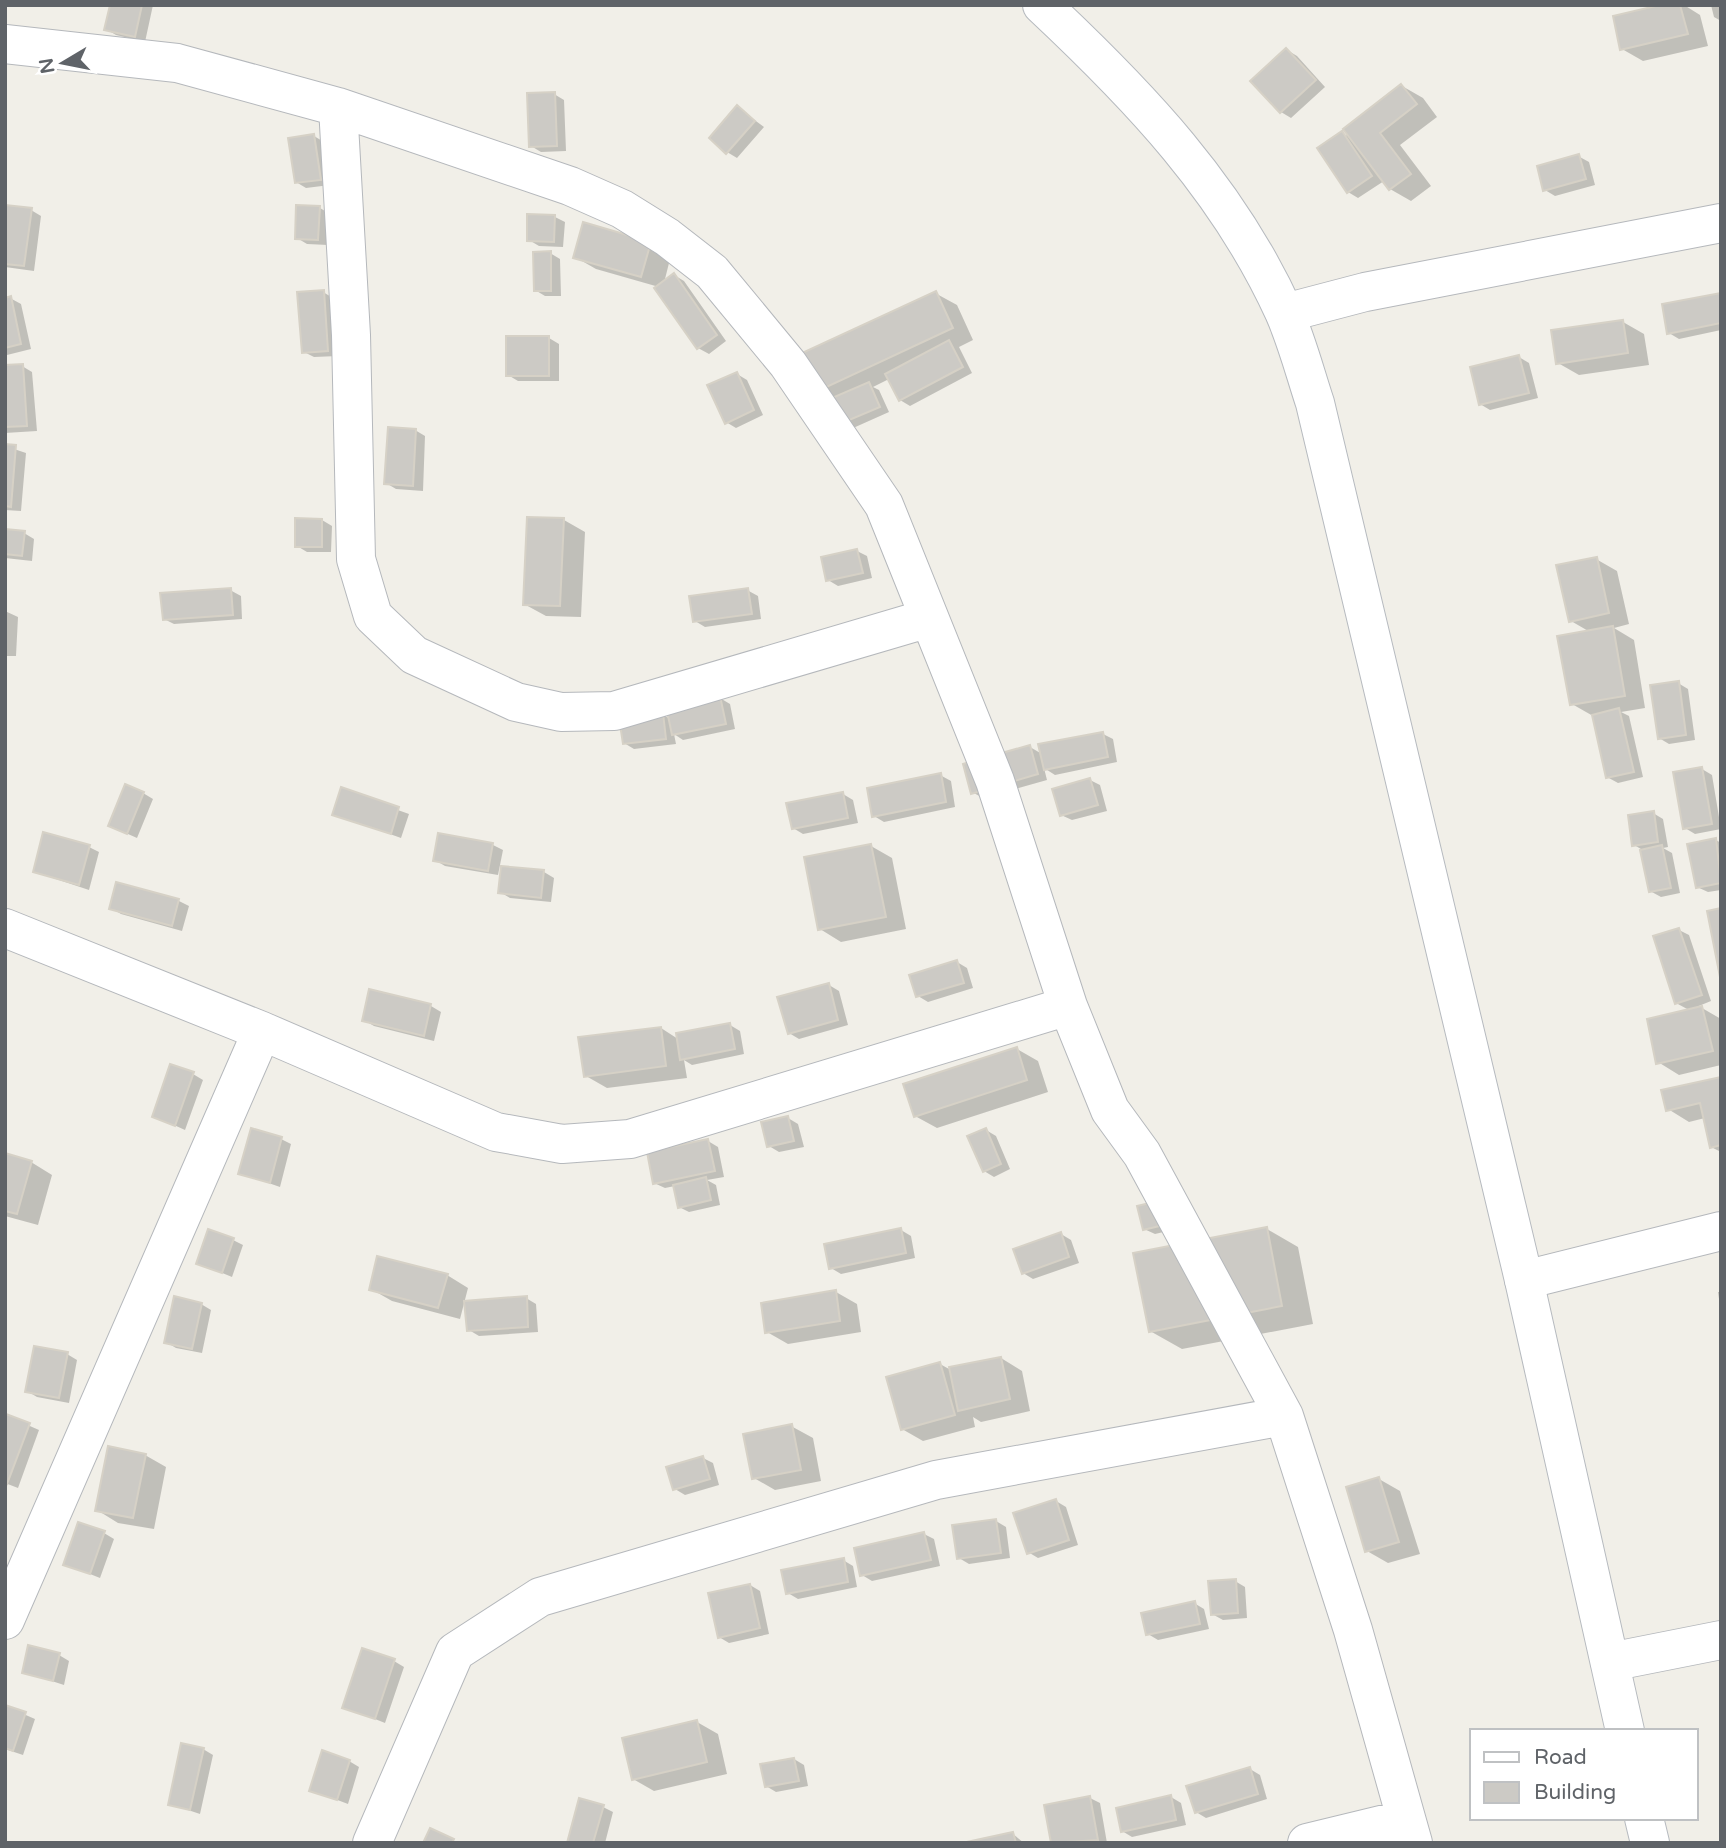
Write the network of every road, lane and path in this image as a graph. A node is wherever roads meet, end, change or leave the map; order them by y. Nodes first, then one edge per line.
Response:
1 (1042, 5) edge
2 (5, 44) edge
3 (338, 107) junction
4 (1721, 223) edge
5 (1284, 313) junction
6 (929, 618) junction
7 (5, 928) edge
8 (1068, 1006) junction
9 (262, 1031) junction
10 (1721, 1231) edge
11 (1524, 1280) junction
12 (1284, 1416) junction
13 (5, 1620) edge
14 (1721, 1640) edge
15 (1610, 1662) junction
16 (1625, 1729) edge
17 (1644, 1820) edge
18 (1409, 1831) edge
19 (372, 1843) edge
20 (1307, 1843) edge
21 (1650, 1843) edge

1 - 5 street
2 - 3 street
3 - 6 street
3 - 6 street
4 - 5 street
5 - 11 street
6 - 8 street
7 - 9 street
8 - 9 street
8 - 12 street
9 - 13 street
10 - 11 street
11 - 15 street
12 - 18 street
12 - 19 street
14 - 15 street
15 - 16 street
17 - 21 street
18 - 20 street

